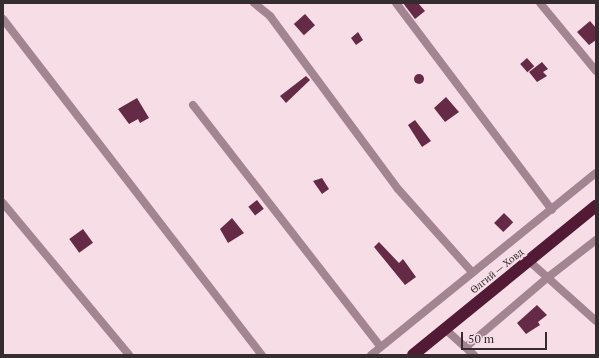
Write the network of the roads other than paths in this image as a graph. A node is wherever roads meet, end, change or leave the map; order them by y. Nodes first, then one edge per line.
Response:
1 (254, 3) edge
2 (396, 3) edge
3 (540, 3) edge
4 (3, 19) edge
5 (596, 71) edge
6 (193, 105) dead end
7 (596, 173) edge
8 (3, 203) edge
9 (596, 206) edge
10 (552, 210) junction
11 (596, 240) edge
12 (528, 260) junction
13 (472, 272) junction
14 (547, 278) junction
15 (596, 321) edge
16 (445, 329) junction
17 (381, 347) junction
18 (466, 347) junction
19 (129, 355) edge
20 (262, 355) edge
21 (371, 355) edge
22 (413, 355) edge
23 (474, 355) edge

1 - 13 street
2 - 10 street
3 - 5 street
4 - 20 street
6 - 17 street
7 - 10 street
8 - 19 street
9 - 12 highway, Өлгий — Ховд
10 - 13 street
11 - 14 street
12 - 14 street
12 - 16 highway, Өлгий — Ховд
13 - 17 street
14 - 15 street
14 - 18 street
16 - 18 street
16 - 22 highway, Өлгий — Ховд
17 - 21 street
18 - 23 street

